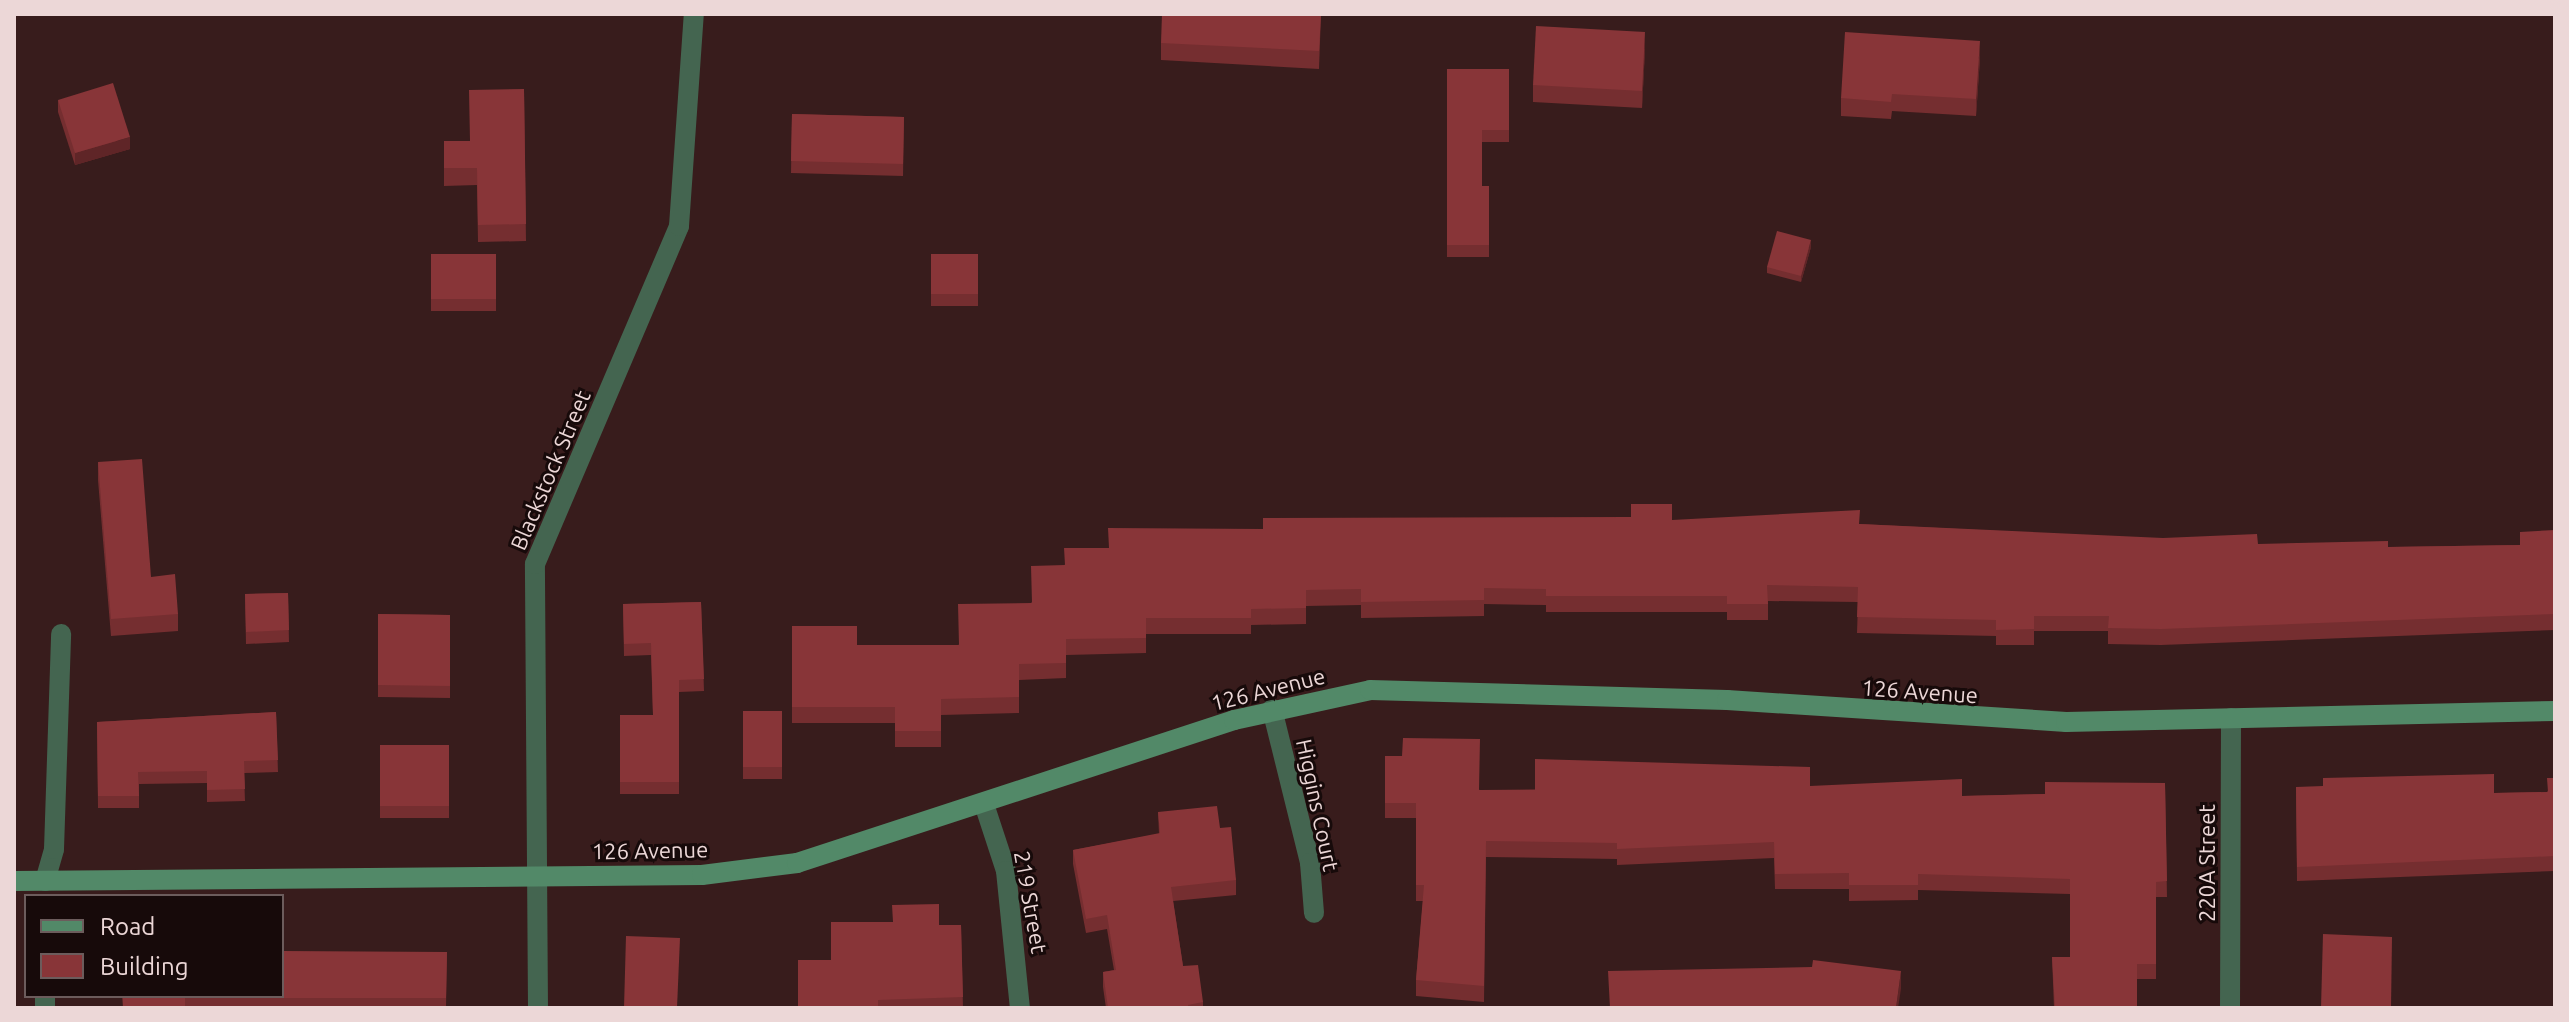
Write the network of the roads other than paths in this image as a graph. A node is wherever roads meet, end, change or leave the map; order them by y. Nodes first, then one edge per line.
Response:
1 (694, 14) edge
2 (61, 634) dead end
3 (1272, 709) junction
4 (2555, 711) edge
5 (2231, 718) junction
6 (985, 807) junction
7 (539, 876) junction
8 (14, 881) edge
9 (45, 888) edge
10 (1314, 913) dead end
11 (538, 1008) edge
12 (1020, 1008) edge
13 (2230, 1008) edge

1 - 7 street, Blackstock Street
2 - 9 street
3 - 5 street, 126 Avenue
3 - 6 street, 126 Avenue
3 - 10 street, Higgins Court
4 - 5 street, 126 Avenue
5 - 13 street, 220A Street
6 - 7 street, 126 Avenue
6 - 12 street, 219 Street
7 - 9 street, 126 Avenue
7 - 11 street, Blackstock Street
8 - 9 street, 126 Avenue

